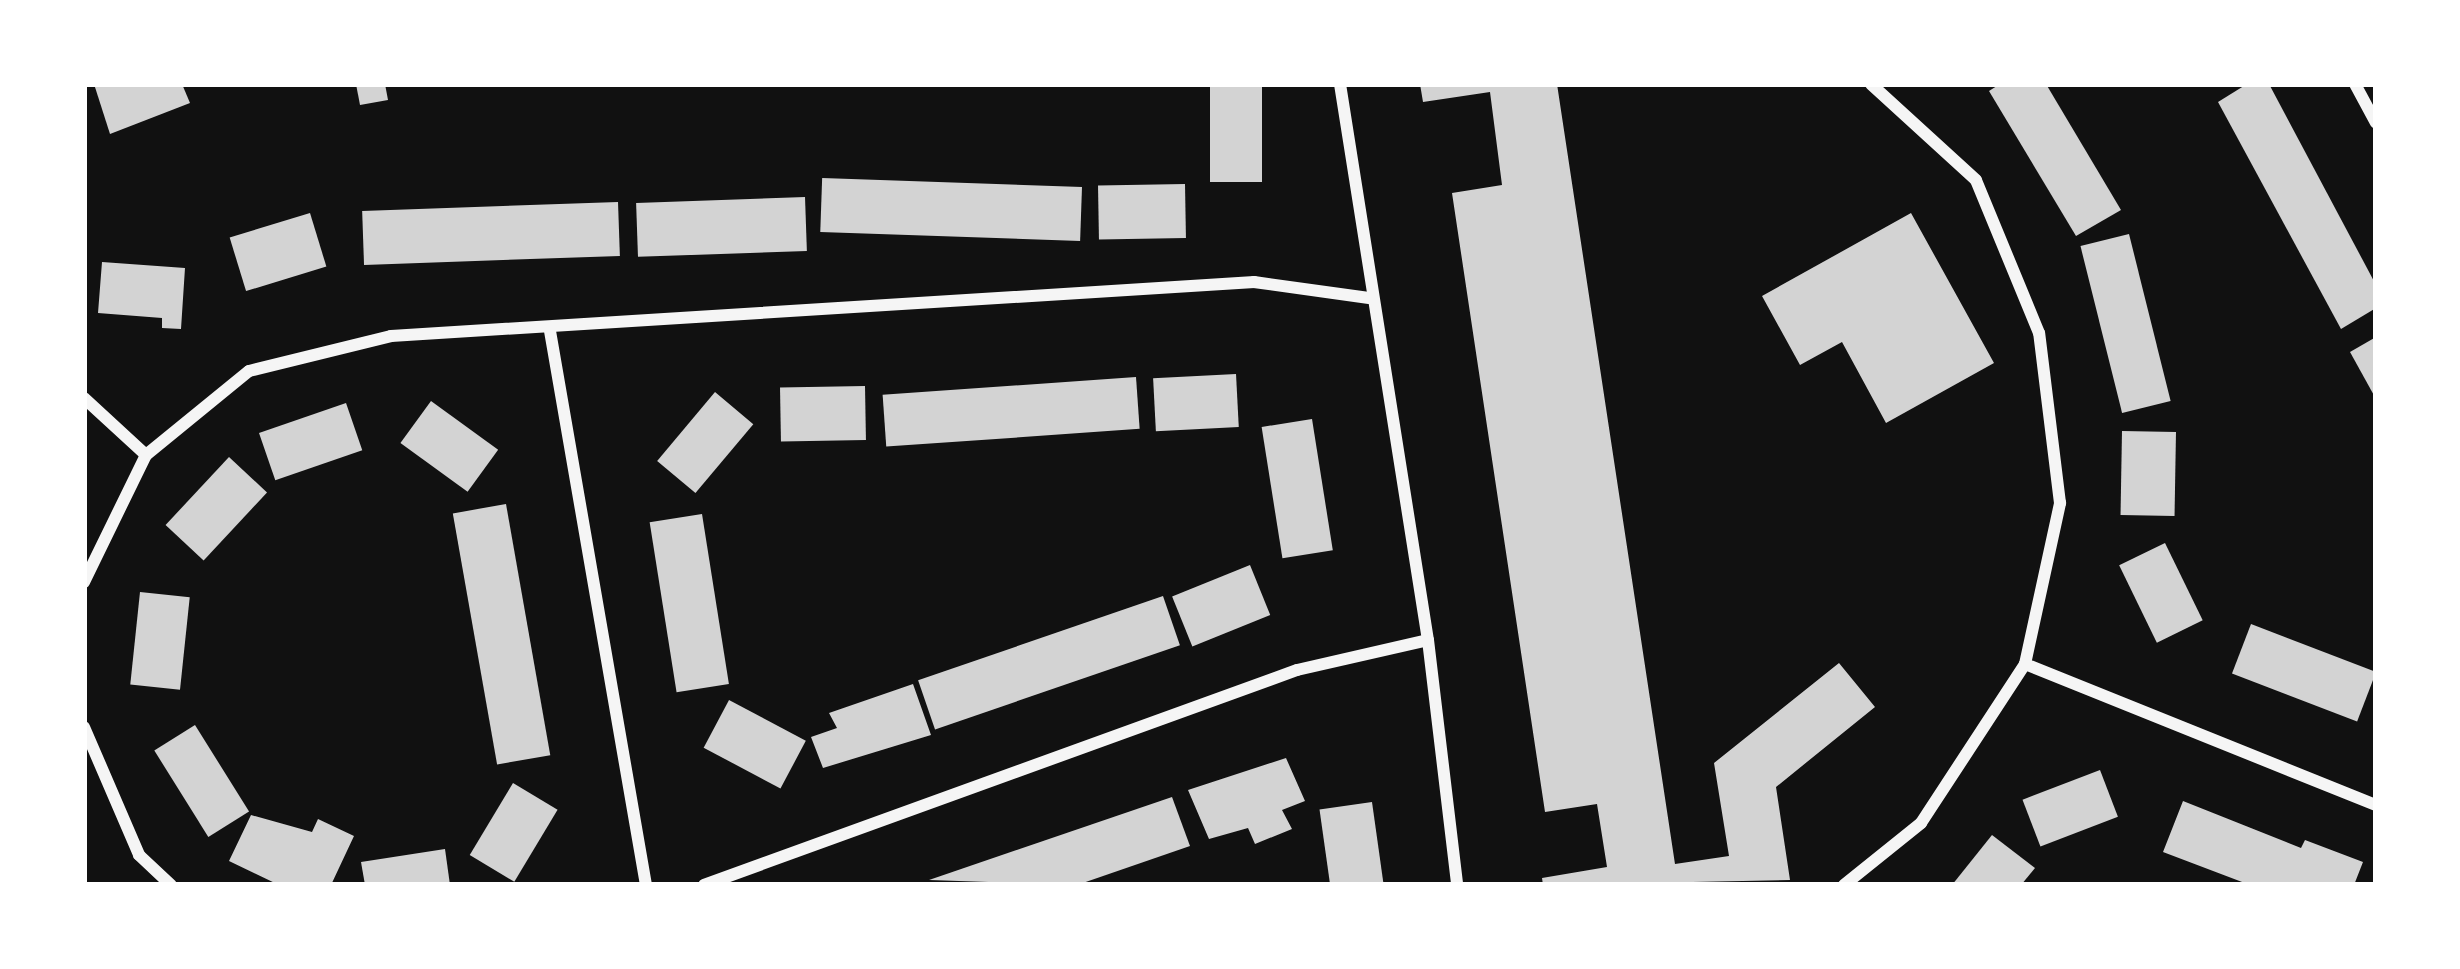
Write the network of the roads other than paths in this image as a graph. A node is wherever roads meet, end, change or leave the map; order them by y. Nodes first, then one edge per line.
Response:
1 (1340, 84) edge
2 (1870, 84) edge
3 (2355, 84) edge
4 (2376, 123) edge
5 (1369, 298) junction
6 (550, 331) junction
7 (84, 398) edge
8 (146, 455) junction
9 (84, 582) edge
10 (1428, 640) junction
11 (2025, 664) junction
12 (84, 727) edge
13 (2376, 805) edge
14 (171, 885) edge
15 (646, 885) edge
16 (704, 885) edge
17 (1457, 885) edge
18 (1844, 885) edge

1 - 5 street
2 - 11 street
3 - 4 street
5 - 6 street
5 - 10 street
6 - 8 street
6 - 15 street
7 - 8 street
8 - 9 street
10 - 16 street
10 - 17 street
11 - 13 street
11 - 18 street
12 - 14 street

